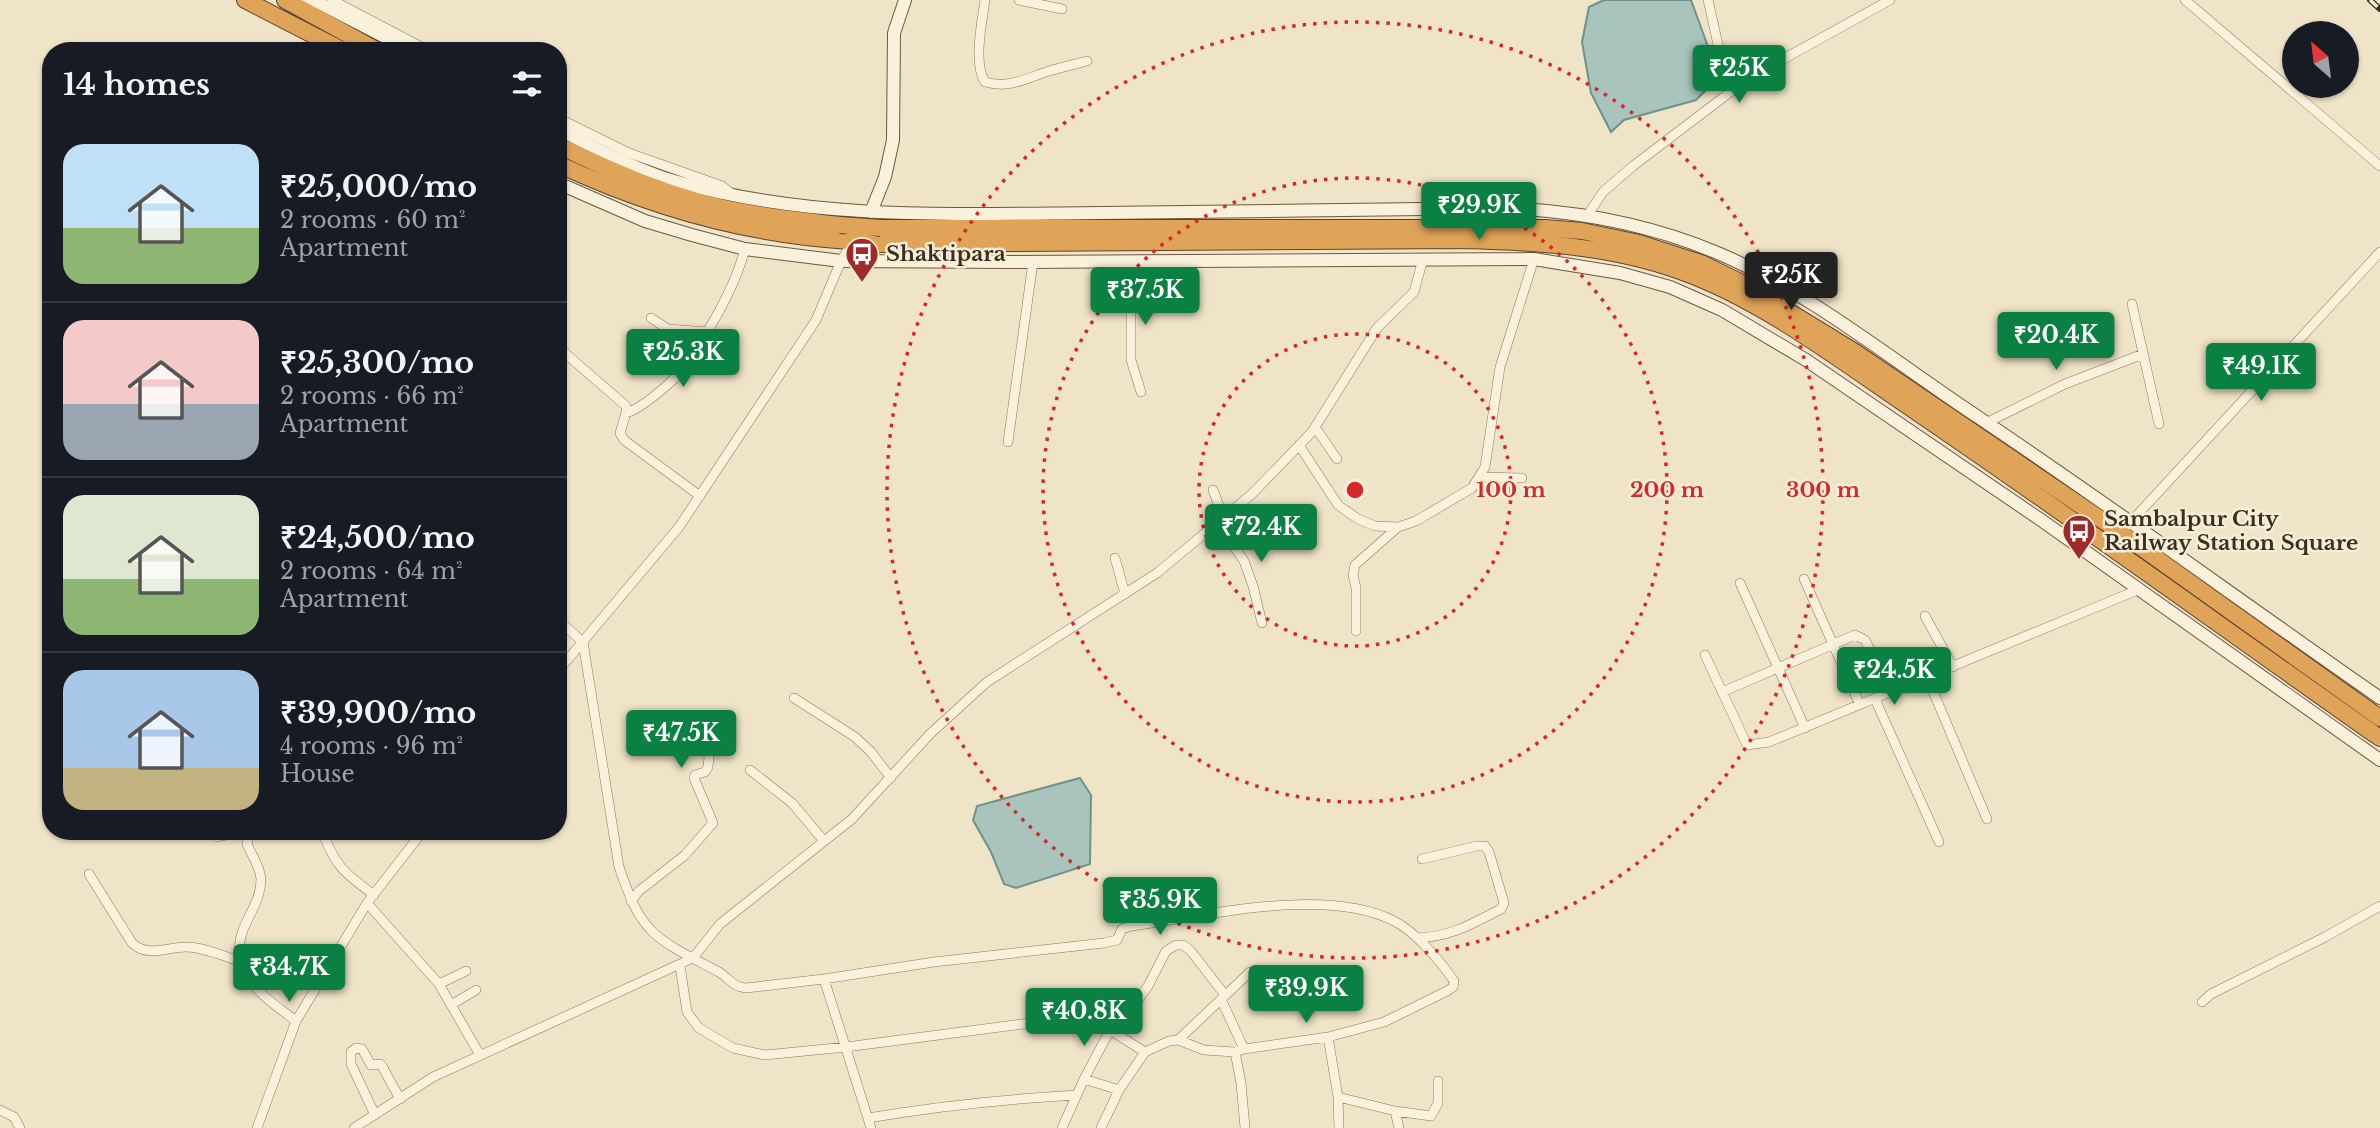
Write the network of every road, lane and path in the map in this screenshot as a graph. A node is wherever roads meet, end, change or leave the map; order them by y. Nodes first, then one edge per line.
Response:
1 (245, 0) edge
2 (285, 0) edge
3 (294, 0) edge
4 (332, 0) edge
5 (905, 0) edge
6 (985, 0) edge
7 (1019, 0) edge
8 (1708, 0) edge
9 (1890, 0) edge
10 (2185, 0) edge
11 (1062, 9) dead end
12 (327, 42) edge
13 (362, 42) edge
14 (395, 42) edge
15 (412, 42) edge
16 (1087, 61) dead end
17 (1729, 93) junction
18 (567, 122) edge
19 (567, 133) edge
20 (567, 150) edge
21 (2380, 166) edge
22 (567, 167) edge
23 (567, 187) edge
24 (644, 190) junction
25 (732, 194) junction
26 (871, 212) junction
27 (1587, 216) junction
28 (1294, 235) junction
29 (745, 249) junction
30 (2380, 252) edge
31 (1423, 259) junction
32 (1534, 259) junction
33 (841, 261) junction
34 (1033, 262) junction
35 (1131, 262) junction
36 (2132, 304) dead end
37 (652, 318) dead end
38 (707, 332) junction
39 (2143, 354) junction
40 (567, 355) edge
41 (1141, 392) dead end
42 (626, 413) junction
43 (1986, 423) junction
44 (2159, 424) dead end
45 (1315, 427) junction
46 (1008, 442) dead end
47 (1299, 445) junction
48 (1337, 459) dead end
49 (1480, 477) junction
50 (1522, 478) dead end
51 (1213, 490) dead end
52 (700, 496) junction
53 (1223, 518) junction
54 (1398, 527) junction
55 (2126, 528) junction
56 (2110, 548) junction
57 (1115, 558) dead end
58 (2100, 561) junction
59 (1804, 579) dead end
60 (1740, 583) dead end
61 (2140, 589) junction
62 (1125, 594) junction
63 (1925, 616) dead end
64 (1262, 623) dead end
65 (567, 628) edge
66 (1356, 631) dead end
67 (583, 642) junction
68 (1832, 643) junction
69 (1705, 655) dead end
70 (567, 661) edge
71 (1953, 667) junction
72 (1778, 668) junction
73 (1927, 677) junction
74 (1722, 692) junction
75 (1892, 692) junction
76 (794, 698) dead end
77 (2380, 698) edge
78 (1875, 699) junction
79 (1860, 705) junction
80 (2380, 718) edge
81 (712, 724) dead end
82 (1805, 728) junction
83 (2380, 738) edge
84 (2380, 760) edge
85 (750, 770) dead end
86 (891, 778) junction
87 (1987, 819) dead end
88 (248, 840) edge
89 (326, 840) edge
90 (417, 840) edge
91 (824, 841) junction
92 (1939, 842) dead end
93 (1422, 859) dead end
94 (89, 874) dead end
95 (374, 894) junction
96 (631, 901) junction
97 (367, 903) junction
98 (2380, 906) edge
99 (1417, 937) junction
100 (693, 958) junction
101 (242, 962) junction
102 (680, 966) junction
103 (466, 971) dead end
104 (1250, 972) dead end
105 (824, 979) junction
106 (439, 984) junction
107 (476, 990) dead end
108 (1224, 998) junction
109 (2202, 1002) dead end
110 (451, 1005) junction
111 (296, 1021) junction
112 (1112, 1031) junction
113 (1328, 1037) junction
114 (1178, 1040) junction
115 (846, 1047) junction
116 (1240, 1050) junction
117 (1145, 1052) junction
118 (480, 1055) junction
119 (1084, 1079) junction
120 (1438, 1082) dead end
121 (1119, 1090) junction
122 (1077, 1095) junction
123 (1338, 1097) junction
124 (400, 1099) junction
125 (0, 1110) edge
126 (1395, 1111) junction
127 (375, 1115) junction
128 (1431, 1116) junction
129 (870, 1123) edge
130 (358, 1127) edge
131 (20, 1128) edge
132 (257, 1128) edge
133 (1062, 1128) edge
134 (1101, 1128) edge
135 (1245, 1128) edge
136 (1339, 1128) edge
137 (1399, 1128) edge
138 (1434, 1128) edge

1 - 12 highway
2 - 13 highway
3 - 14 main road
4 - 15 street
5 - 26 main road
6 - 16 street
7 - 11 street
8 - 17 street
9 - 17 street
10 - 21 street
17 - 27 street
18 - 25 street
19 - 25 main road
20 - 24 highway
22 - 24 highway
23 - 29 main road
24 - 28 highway, bridge
25 - 26 main road
26 - 27 main road
26 - 33 street
27 - 43 main road
28 - 55 highway
28 - 56 highway
29 - 33 main road
29 - 38 street
30 - 55 street
31 - 32 main road
31 - 35 main road
31 - 45 street
32 - 49 street
32 - 58 main road
33 - 34 main road
33 - 52 street
34 - 35 main road
34 - 46 street
35 - 41 street
36 - 39 street
37 - 38 street
38 - 42 street
39 - 43 street
39 - 44 street
40 - 42 street
42 - 52 street
43 - 55 main road
45 - 47 street
45 - 48 street
47 - 53 street
47 - 54 street
49 - 50 street
49 - 54 street
51 - 53 street
52 - 67 street
53 - 62 street
53 - 64 street
54 - 66 street
55 - 56 street
55 - 77 main road
55 - 80 highway
56 - 58 street
56 - 83 highway
57 - 62 street
58 - 61 main road
59 - 68 street
60 - 72 street
61 - 71 street
61 - 84 main road
62 - 86 street
63 - 71 street
65 - 67 street
67 - 70 street
67 - 96 street
68 - 72 street
68 - 75 street
68 - 79 street
69 - 74 street
71 - 73 street
72 - 74 street
72 - 82 street
73 - 75 street
73 - 87 street
74 - 82 street
75 - 78 street
76 - 86 street
78 - 79 street
78 - 92 street
79 - 82 street
81 - 96 street
85 - 91 street
86 - 91 street
88 - 101 street
89 - 95 street
90 - 95 street
91 - 100 street
93 - 99 street
94 - 101 street
95 - 97 street
96 - 100 street
97 - 106 street
97 - 111 street
98 - 109 street
99 - 105 street
99 - 113 street
100 - 102 street
100 - 105 street
101 - 111 street
102 - 115 street
102 - 118 street
103 - 106 street
104 - 108 street
105 - 115 street
106 - 110 street
107 - 110 street
108 - 112 street
108 - 114 street
108 - 116 street
110 - 118 street
111 - 132 street
112 - 115 street
112 - 117 street
112 - 119 street
113 - 116 street
113 - 123 street
114 - 116 street
114 - 117 street
115 - 129 street
116 - 135 street
117 - 121 street
118 - 124 street
119 - 121 street
119 - 122 street
120 - 128 street
121 - 134 street
122 - 129 street
122 - 133 street
123 - 126 street
123 - 136 street
124 - 127 street
124 - 127 street
125 - 131 street
126 - 128 street
126 - 137 street
127 - 130 street
128 - 138 street

